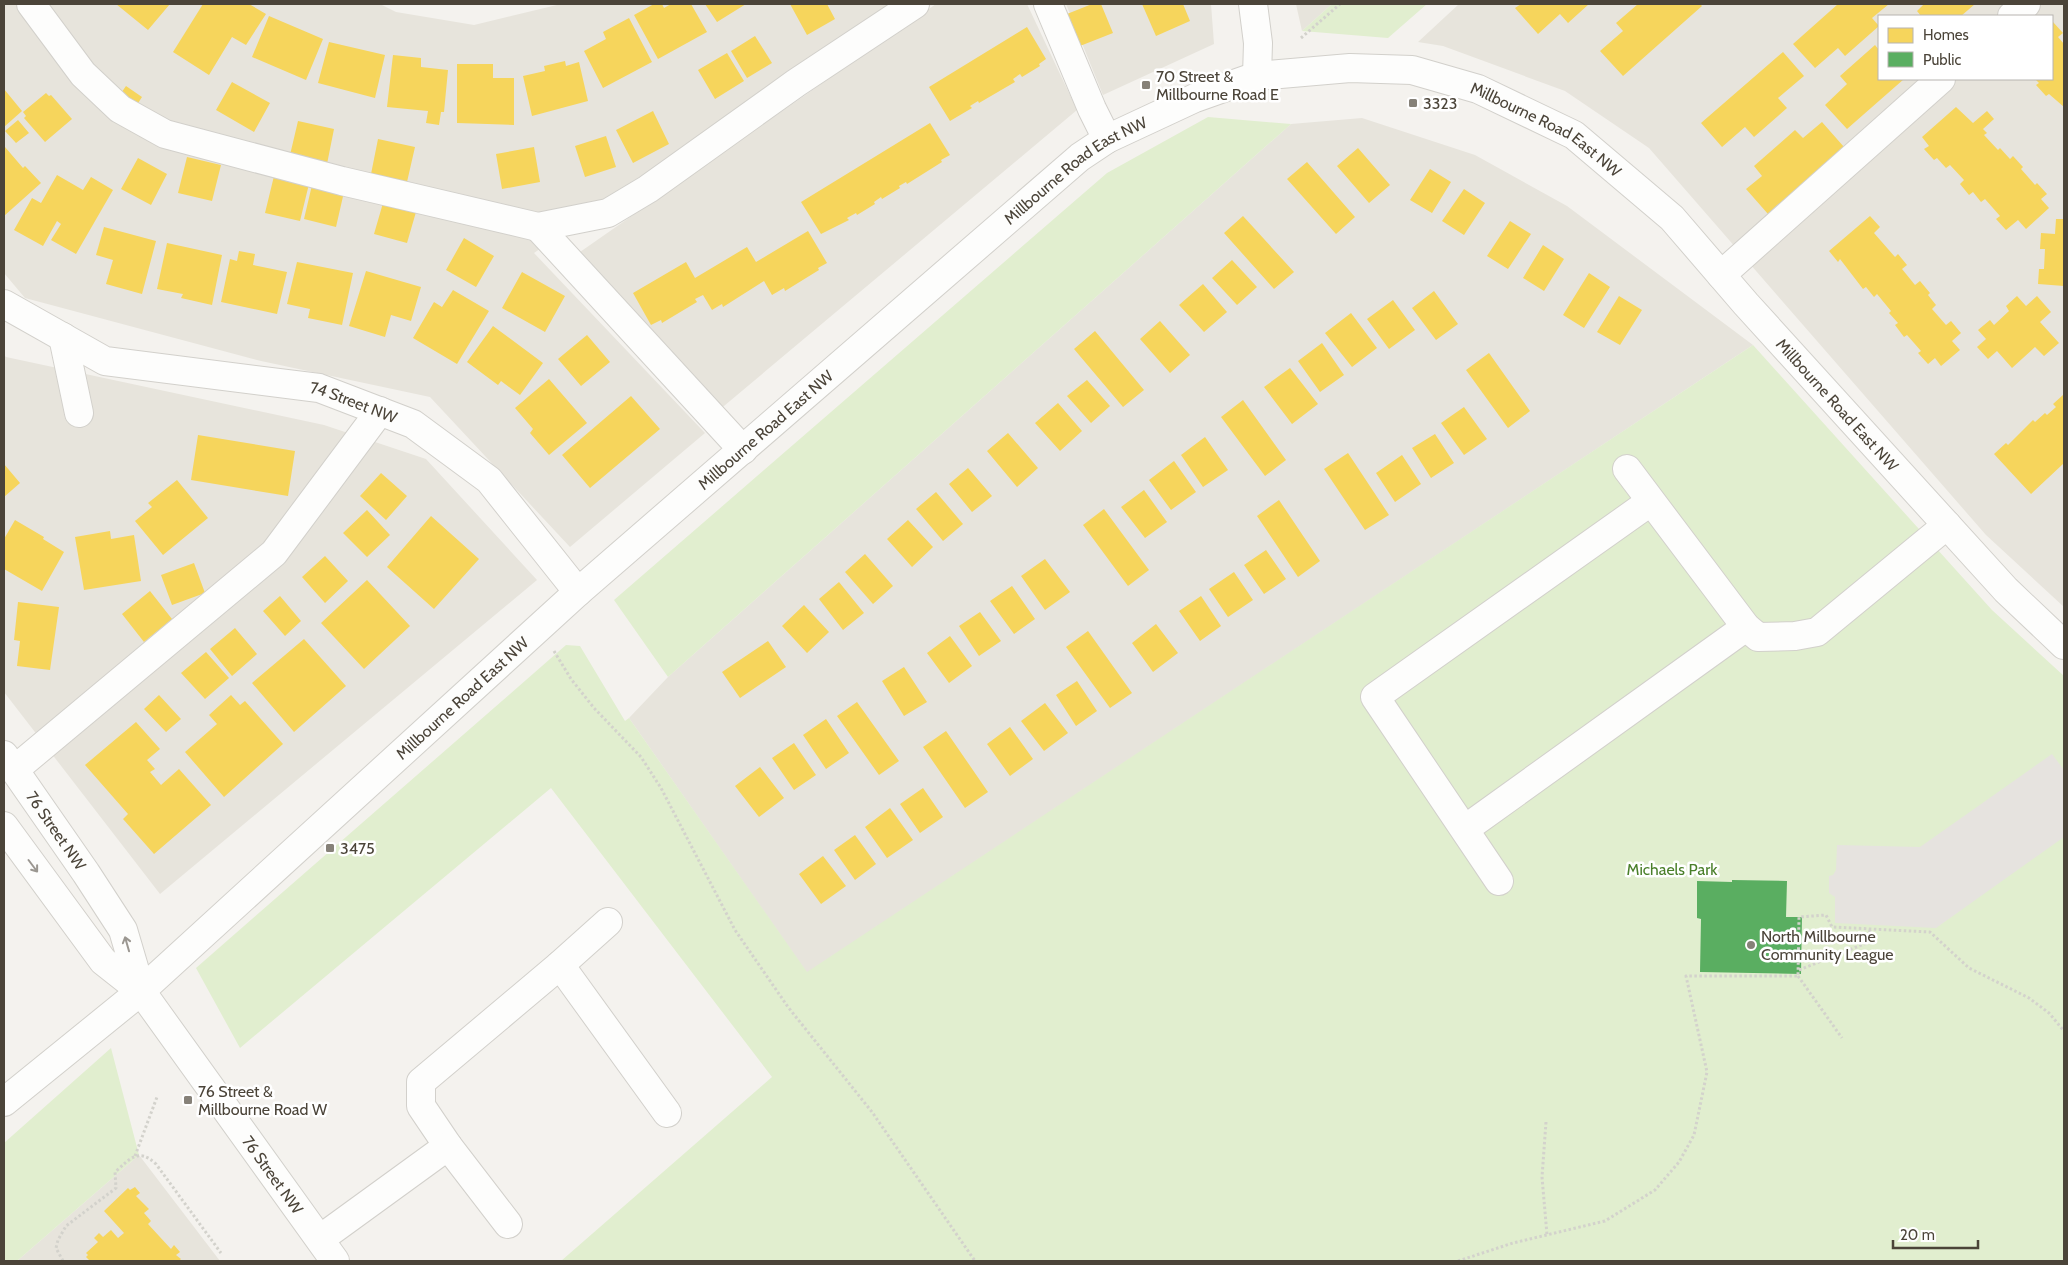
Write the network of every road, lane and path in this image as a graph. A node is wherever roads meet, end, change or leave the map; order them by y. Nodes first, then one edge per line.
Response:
1 (31, 4) edge
2 (915, 4) edge
3 (1048, 4) edge
4 (1253, 4) edge
5 (1340, 4) edge
6 (2026, 4) edge
7 (2013, 15) edge
8 (1301, 38) dead end
9 (1257, 76) junction
10 (1940, 80) edge
11 (1107, 139) junction
12 (538, 227) junction
13 (1721, 275) junction
14 (4, 304) edge
15 (63, 337) junction
16 (380, 411) junction
17 (79, 413) dead end
18 (743, 450) junction
19 (1627, 469) dead end
20 (1650, 502) junction
21 (1947, 525) junction
22 (578, 592) junction
23 (1746, 627) junction
24 (539, 629) junction
25 (2064, 645) edge
26 (9, 763) edge
27 (4, 826) edge
28 (1465, 829) junction
29 (1500, 880) dead end
30 (608, 922) dead end
31 (1870, 929) junction
32 (560, 965) junction
33 (1799, 970) junction
34 (1798, 976) junction
35 (141, 991) junction
36 (2064, 1031) edge
37 (1842, 1038) dead end
38 (157, 1097) dead end
39 (4, 1102) edge
40 (667, 1113) dead end
41 (1546, 1122) dead end
42 (448, 1146) junction
43 (135, 1156) junction
44 (508, 1224) dead end
45 (1547, 1235) junction
46 (320, 1238) junction
47 (221, 1253) dead end
48 (63, 1261) edge
49 (335, 1261) edge
50 (975, 1261) edge
51 (1458, 1261) edge

1 - 12 street
2 - 12 street
3 - 11 street
4 - 9 street
5 - 8 path
6 - 7 street
9 - 11 street, Millbourne Road East NW
9 - 13 street, Millbourne Road East NW
10 - 13 street
11 - 18 street, Millbourne Road East NW
12 - 18 street
13 - 21 street, Millbourne Road East NW
14 - 15 street, 74 Street NW
15 - 16 street, 74 Street NW
15 - 17 street
16 - 22 street, 74 Street NW
16 - 26 street
18 - 22 street, Millbourne Road East NW
19 - 20 street
20 - 23 street
20 - 28 street
21 - 23 street
21 - 25 street, Millbourne Road East NW
22 - 24 street, Millbourne Road East NW
23 - 28 street
24 - 35 street, Millbourne Road East NW
24 - 50 path
35 -> 26 street, 76 Street NW
27 -> 35 street, 76 Street NW
28 - 29 street
30 - 32 street
31 - 33 path
31 - 33 path
31 - 36 path
32 - 40 street
32 - 42 street
33 - 34 path
34 - 37 path
34 - 45 path
35 - 39 street, Millbourne Road East NW
35 - 46 street, 76 Street NW
38 - 43 path
41 - 45 path
42 - 44 street
42 - 46 street
43 - 47 path
43 - 48 path
45 - 51 path
46 - 49 street, 76 Street NW

